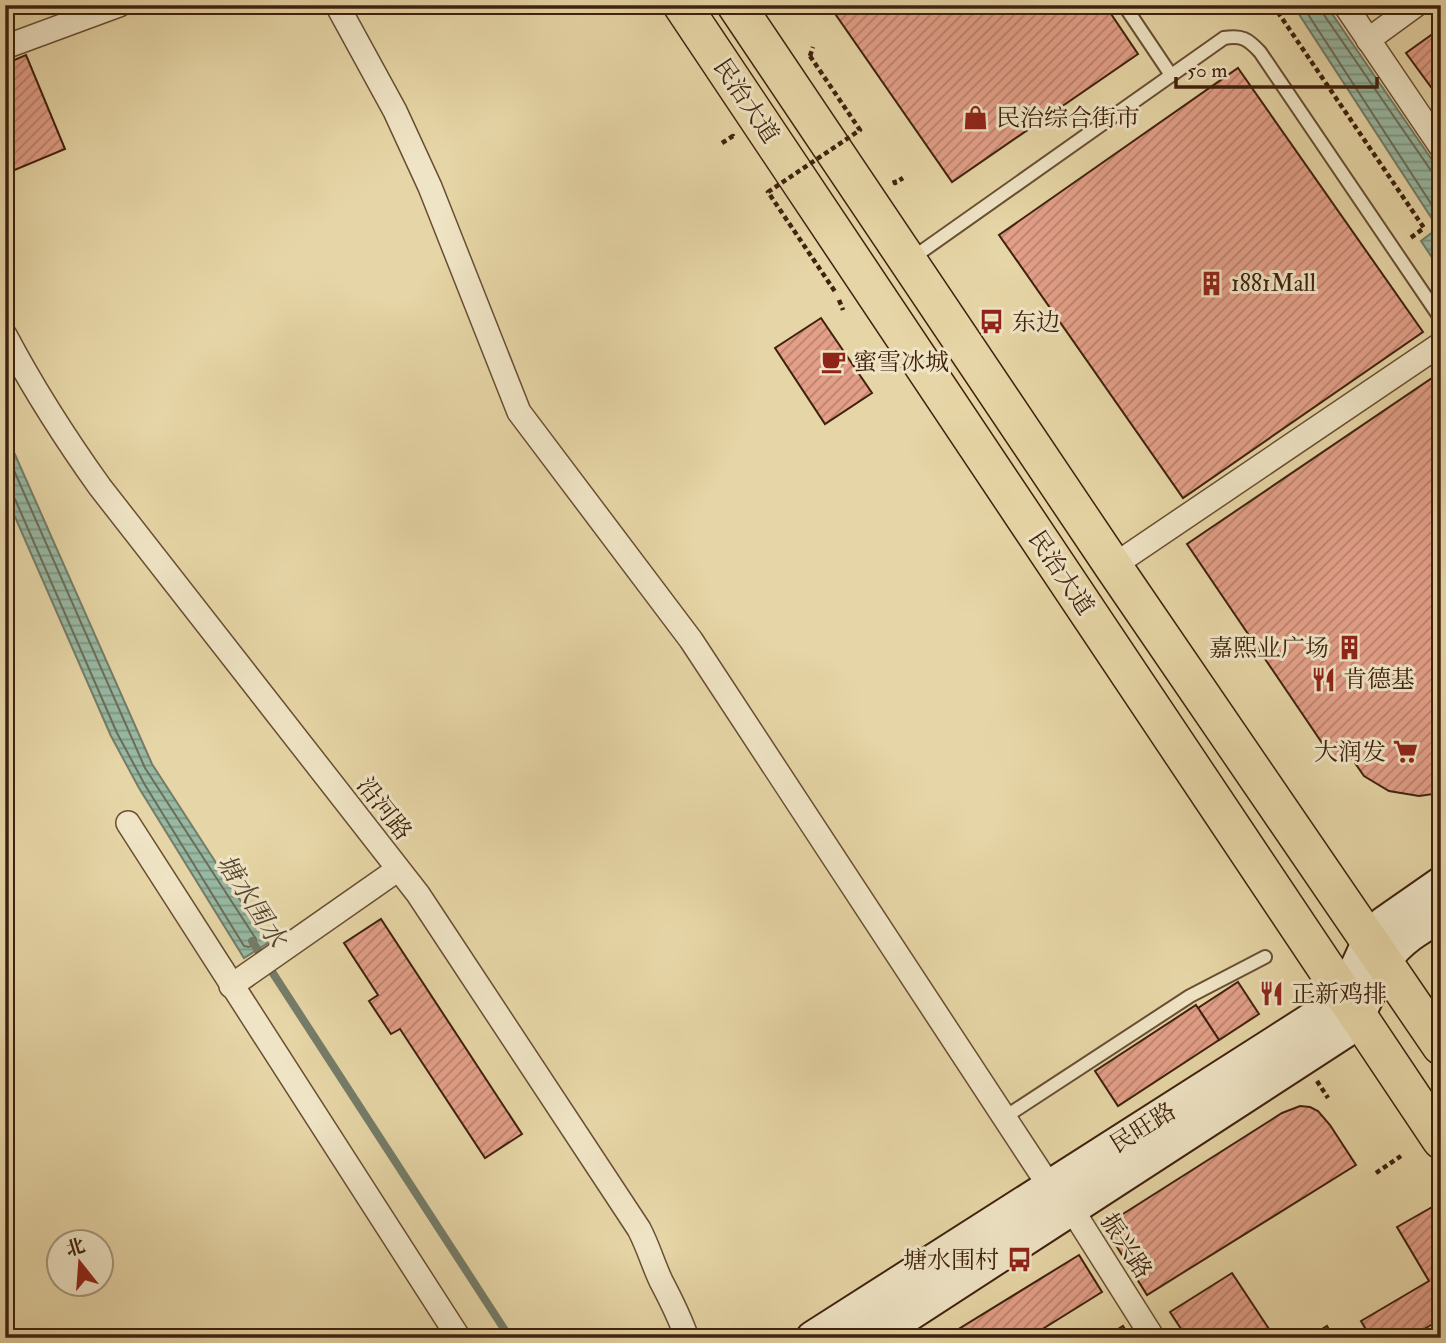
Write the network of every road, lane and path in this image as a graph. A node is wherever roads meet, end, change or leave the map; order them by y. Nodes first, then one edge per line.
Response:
1 (119, 5) edge
2 (337, 5) edge
3 (682, 5) edge
4 (736, 5) edge
5 (1124, 5) edge
6 (1273, 5) edge
7 (1345, 5) edge
8 (1416, 5) edge
9 (1368, 40) junction
10 (5, 47) edge
11 (813, 47) dead end
12 (1171, 75) junction
13 (733, 136) dead end
14 (722, 143) dead end
15 (1441, 147) edge
16 (903, 177) dead end
17 (895, 183) dead end
18 (1394, 249) junction
19 (908, 262) junction
20 (836, 293) dead end
21 (1441, 319) edge
22 (5, 335) edge
23 (1441, 344) edge
24 (1113, 566) junction
25 (128, 823) dead end
26 (397, 870) junction
27 (1441, 884) edge
28 (1441, 915) edge
29 (1376, 952) junction
30 (1265, 957) dead end
31 (231, 986) junction
32 (1349, 1005) junction
33 (1441, 1046) edge
34 (1316, 1080) dead end
35 (1328, 1098) dead end
36 (1005, 1117) junction
37 (1441, 1140) edge
38 (1401, 1156) dead end
39 (1376, 1173) dead end
40 (1060, 1198) junction
41 (909, 1328) edge
42 (459, 1338) edge
43 (687, 1338) edge
44 (813, 1338) edge
45 (872, 1338) edge
46 (1153, 1338) edge

1 - 10 street
2 - 36 street, 振兴路
3 - 32 main road, 民治大道
4 - 19 main road, 民治大道
5 - 12 lane
6 - 18 path
7 - 9 street
8 - 9 street
9 - 15 street
11 - 20 path, bridge
12 - 18 lane
12 - 19 lane
13 - 14 path
16 - 17 path
18 - 21 lane
19 - 24 main road, 民治大道
22 - 26 street, 沿河路
23 - 24 street
24 - 29 main road, 民治大道
25 - 31 street
26 - 31 street
26 - 43 street, 沿河路
27 - 29 main road, 民旺路
28 - 29 main road, 民旺路
29 - 32 main road, 民旺路
29 - 33 main road, 民治大道
30 - 36 lane
31 - 42 street
32 - 37 main road, 民治大道
32 - 40 main road, 民旺路
34 - 35 path
36 - 40 street, 振兴路
38 - 39 path
40 - 41 main road, 民旺路
40 - 44 main road, 民旺路
40 - 46 street, 振兴路
41 - 45 main road, 民旺路

